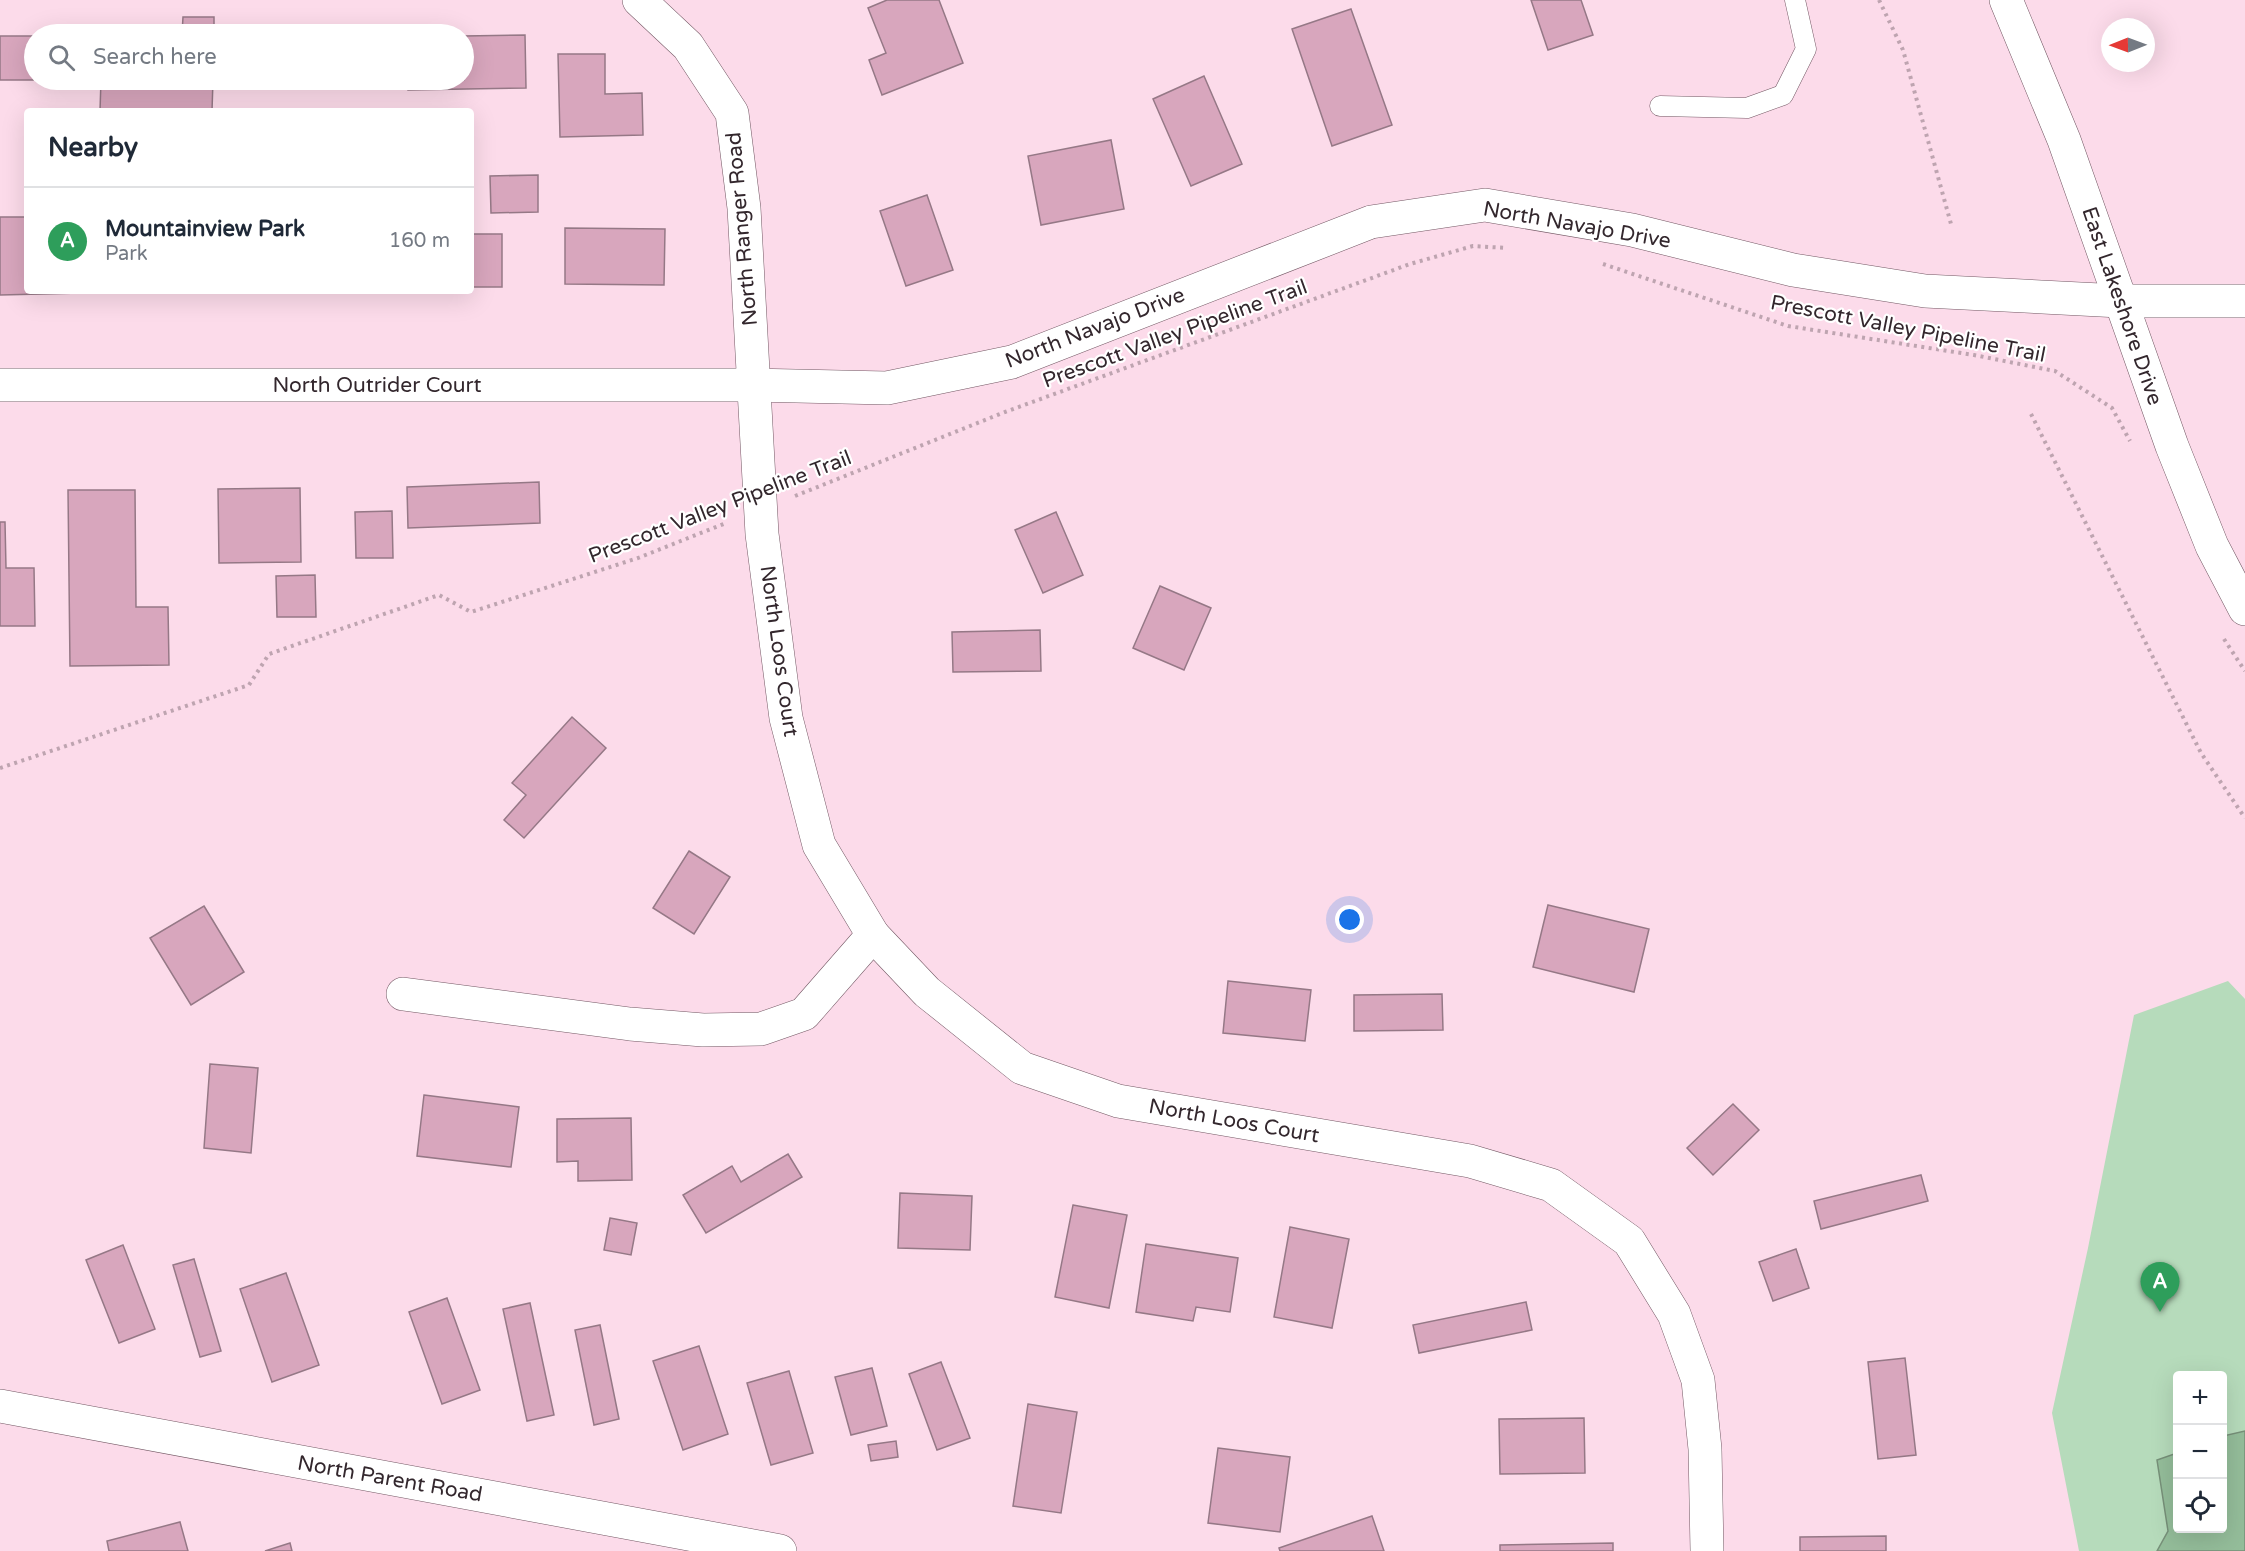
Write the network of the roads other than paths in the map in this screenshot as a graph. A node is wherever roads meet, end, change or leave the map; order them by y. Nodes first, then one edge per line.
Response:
1 (639, 0) edge
2 (1795, 0) edge
3 (2006, 0) edge
4 (1660, 106) dead end
5 (2120, 301) junction
6 (2245, 301) edge
7 (753, 385) junction
8 (0, 386) edge
9 (2245, 609) edge
10 (873, 935) junction
11 (403, 994) dead end
12 (0, 1406) edge
13 (780, 1551) edge
14 (1707, 1551) edge

1 - 7 street, North Ranger Road
2 - 4 lane
3 - 5 street, East Lakeshore Drive
5 - 6 street, North Navajo Drive
5 - 7 street, North Navajo Drive
5 - 9 street, East Lakeshore Drive
7 - 8 street, North Outrider Court
7 - 10 street, North Loos Court
10 - 11 street
10 - 14 street, North Loos Court
12 - 13 street, North Parent Road

